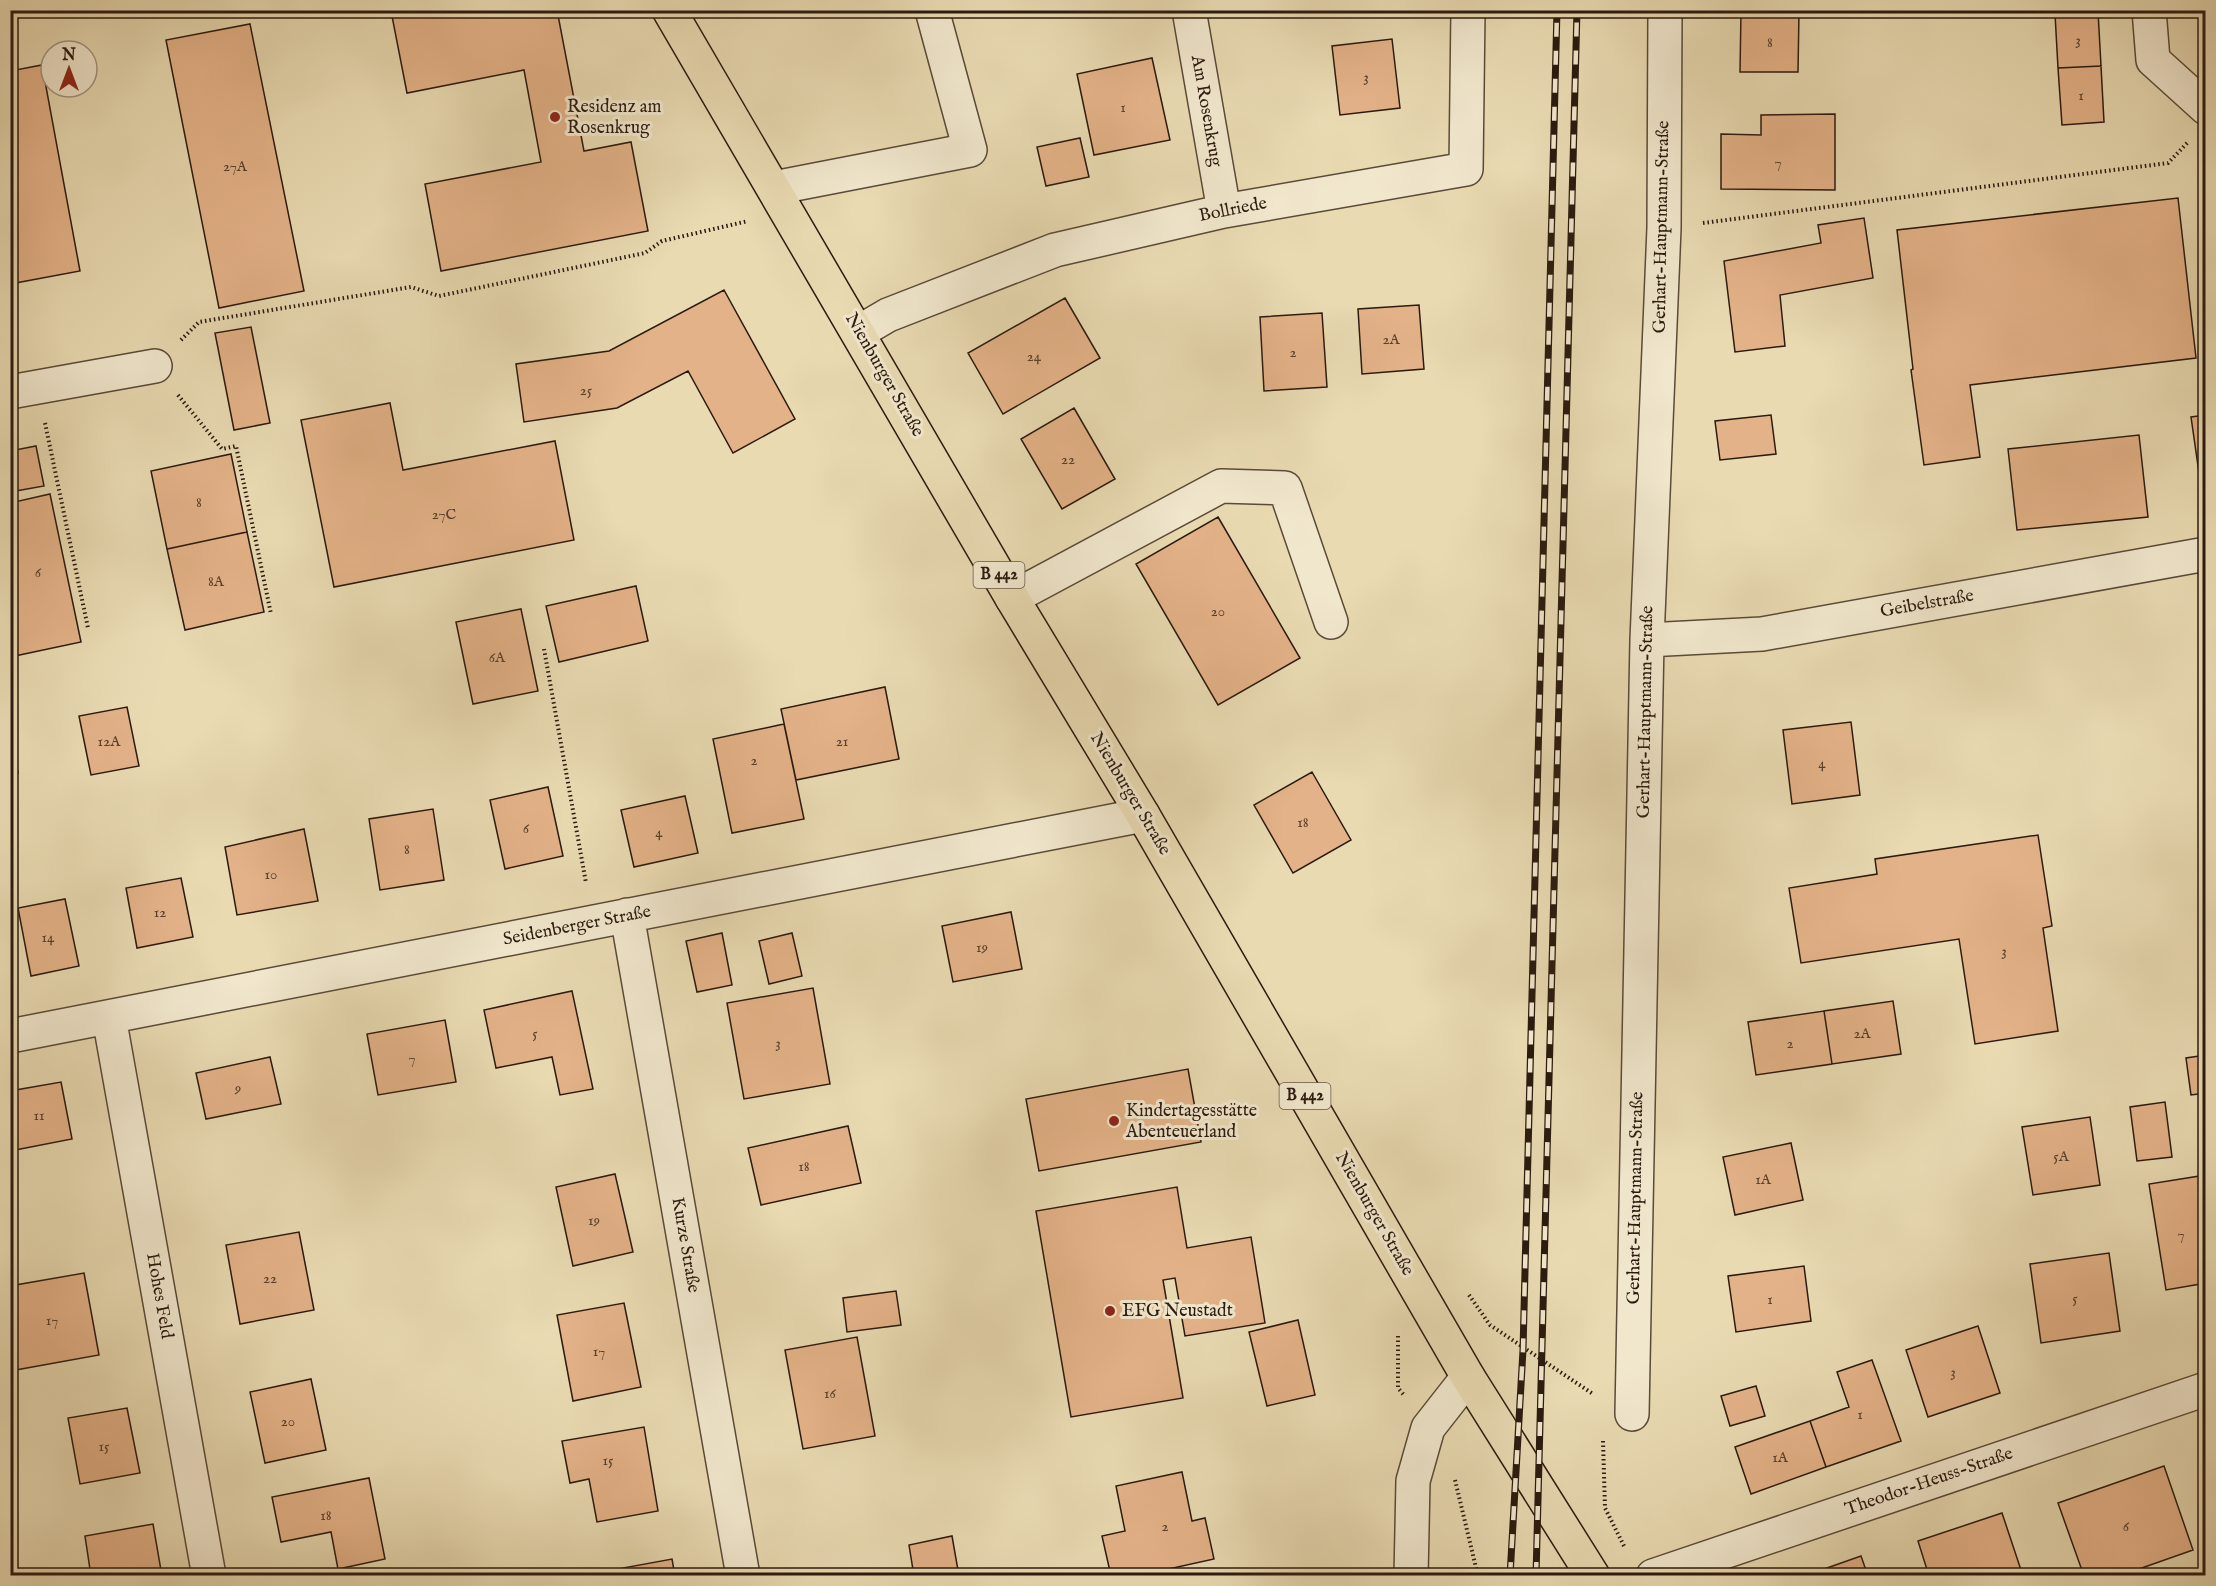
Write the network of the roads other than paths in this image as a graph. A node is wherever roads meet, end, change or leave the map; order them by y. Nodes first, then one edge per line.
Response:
1 (669, 10) edge
2 (932, 10) edge
3 (1189, 10) edge
4 (1468, 10) edge
5 (1665, 10) edge
6 (2149, 10) edge
7 (2205, 108) edge
8 (780, 200) junction
9 (1224, 211) junction
10 (859, 332) junction
11 (155, 366) road end
12 (24, 390) edge
13 (2205, 554) edge
14 (1012, 598) junction
15 (1330, 622) dead end
16 (1647, 640) junction
17 (1143, 815) junction
18 (627, 915) junction
19 (110, 1017) junction
20 (10, 1036) edge
21 (1468, 1377) junction
22 (2205, 1389) edge
23 (1632, 1414) dead end
24 (209, 1575) edge
25 (743, 1575) edge
26 (1412, 1575) edge
27 (1593, 1575) edge
28 (1653, 1575) edge

1 - 8 main road, Nienburger Straße / B 442
2 - 8 street
3 - 9 street, Am Rosenkrug
4 - 9 street, Bollriede
5 - 16 street, Gerhart-Hauptmann-Straße
6 - 7 street
8 - 10 main road, Nienburger Straße / B 442
9 - 10 street, Bollriede
10 - 14 main road, Nienburger Straße / B 442
11 - 12 street
13 - 16 street, Geibelstraße
14 - 15 street
14 - 17 main road, Nienburger Straße / B 442
16 - 23 street, Gerhart-Hauptmann-Straße
17 - 18 street, Seidenberger Straße
17 - 21 main road, Nienburger Straße / B 442
18 - 19 street, Seidenberger Straße
18 - 25 street, Kurze Straße
19 - 20 street, Seidenberger Straße
19 - 24 street, Hohes Feld
21 - 26 street
21 - 27 main road, Nienburger Straße / B 442
22 - 28 street, Theodor-Heuss-Straße

